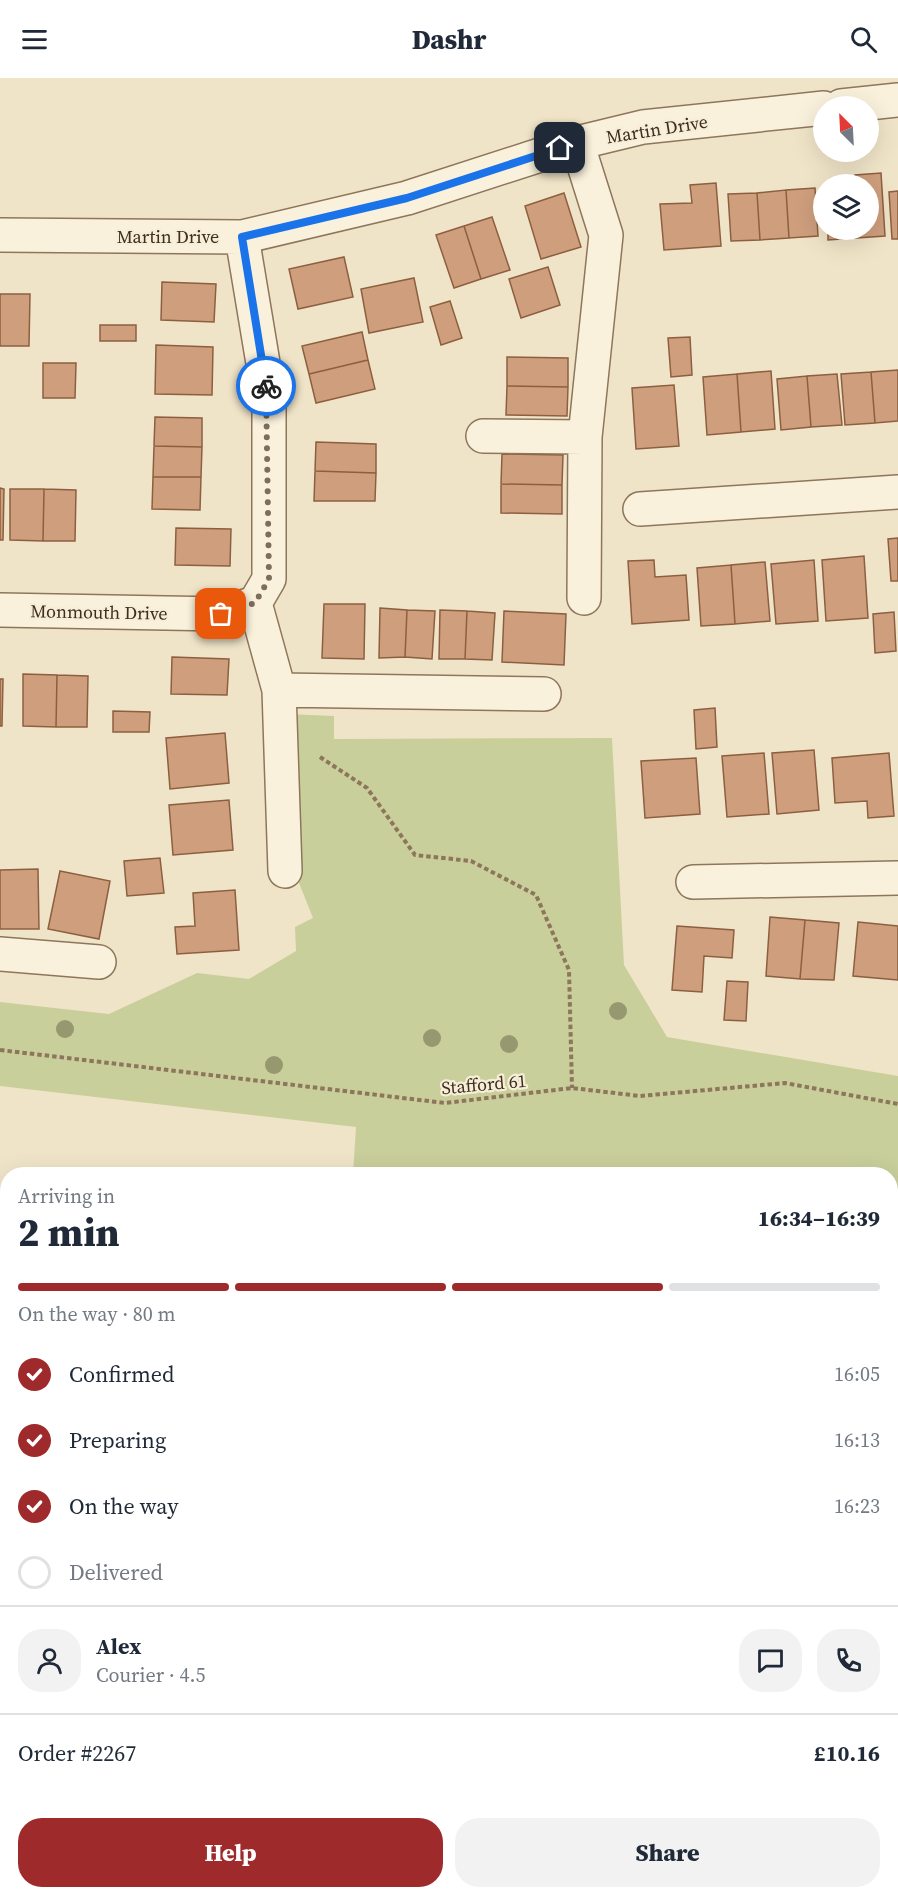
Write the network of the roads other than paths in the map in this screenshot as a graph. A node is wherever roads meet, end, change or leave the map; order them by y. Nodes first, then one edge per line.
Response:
1 (898, 100) edge
2 (879, 102) edge
3 (813, 109) edge
4 (577, 143) junction
5 (0, 235) edge
6 (242, 237) junction
7 (483, 436) dead end
8 (585, 437) junction
9 (898, 492) edge
10 (640, 509) dead end
11 (584, 598) dead end
12 (255, 603) junction
13 (0, 610) edge
14 (279, 690) junction
15 (544, 694) dead end
16 (285, 871) dead end
17 (898, 878) edge
18 (693, 882) dead end
19 (0, 954) edge
20 (99, 962) dead end

1 - 2 street
3 - 4 street, Martin Drive
4 - 6 street, Martin Drive
4 - 8 street
5 - 6 street, Martin Drive
6 - 12 street
7 - 8 street
8 - 11 street
9 - 10 street
12 - 13 street, Monmouth Drive
12 - 14 street
14 - 15 street
14 - 16 street
17 - 18 street
19 - 20 street

